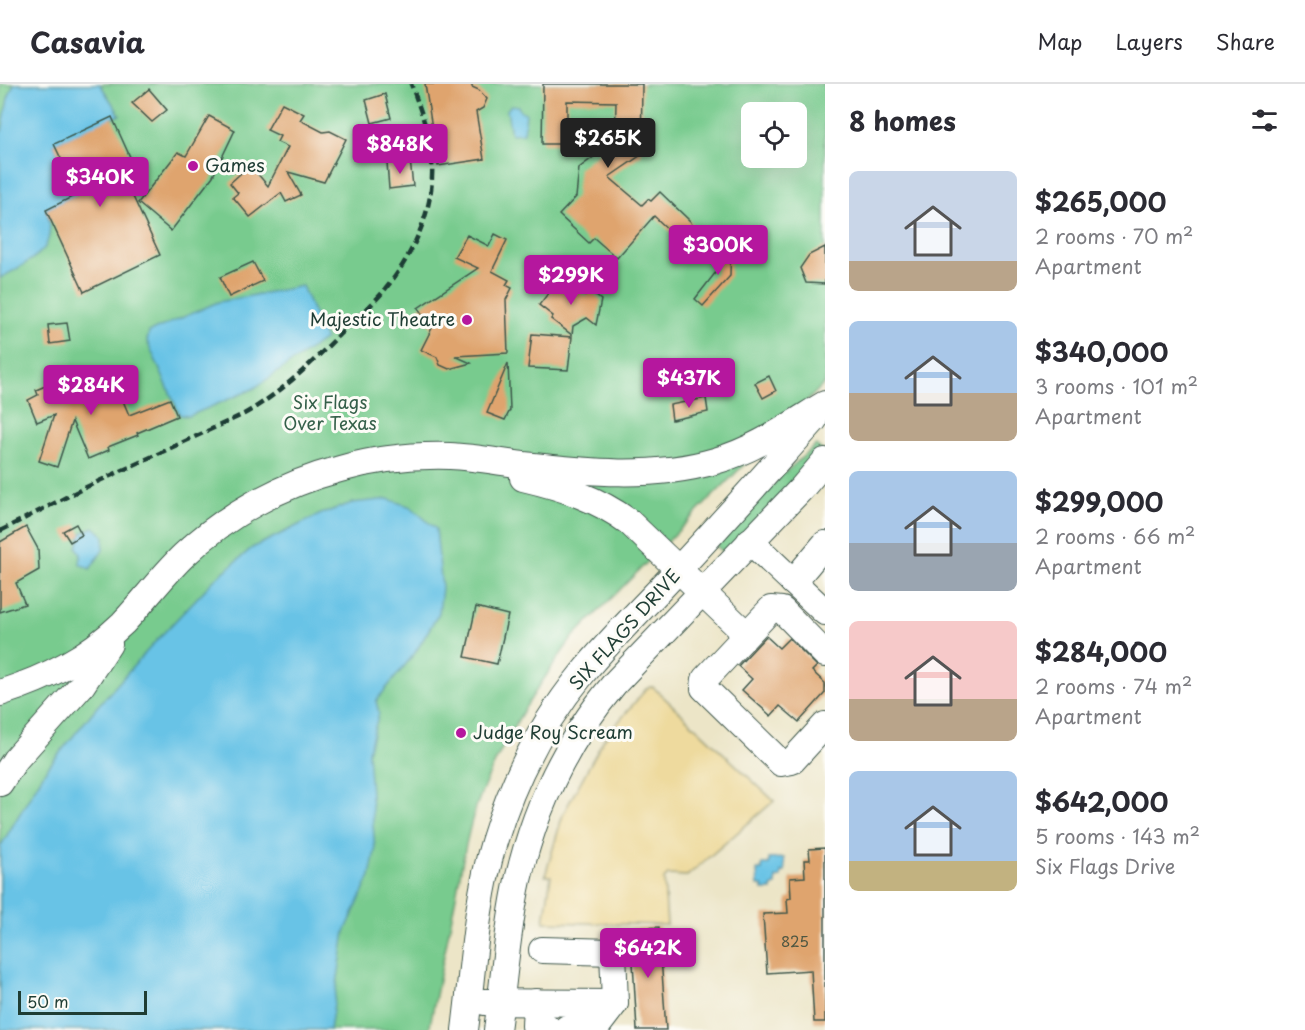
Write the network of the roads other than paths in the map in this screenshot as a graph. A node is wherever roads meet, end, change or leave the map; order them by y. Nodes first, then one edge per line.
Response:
1 (825, 406) edge
2 (494, 460) junction
3 (825, 461) edge
4 (750, 541) junction
5 (825, 544) edge
6 (678, 570) junction
7 (793, 582) junction
8 (702, 592) junction
9 (825, 612) edge
10 (124, 621) junction
11 (746, 634) junction
12 (825, 654) edge
13 (0, 693) edge
14 (825, 725) edge
15 (0, 783) edge
16 (511, 794) junction
17 (534, 823) junction
18 (542, 950) dead end
19 (468, 1001) junction
20 (536, 1002) junction
21 (501, 1003) junction
22 (615, 1003) junction
23 (465, 1030) edge
24 (497, 1030) edge

1 - 2 street
1 - 6 street, SIX FLAGS DRIVE
2 - 6 street
2 - 10 street
3 - 4 street, SIX FLAGS DRIVE
4 - 7 street
4 - 8 street, SIX FLAGS DRIVE
5 - 7 street
6 - 8 street
6 - 16 street, SIX FLAGS DRIVE
7 - 9 street
8 - 11 street
8 - 17 street, SIX FLAGS DRIVE
10 - 13 street
10 - 15 street
11 - 12 street
11 - 14 street
16 - 17 street
16 - 19 street, SIX FLAGS DRIVE
17 - 21 street, SIX FLAGS DRIVE
18 - 22 street
19 - 21 street
19 - 23 street, SIX FLAGS DRIVE
20 - 21 street
20 - 22 street
20 - 22 street
21 - 24 street, SIX FLAGS DRIVE

